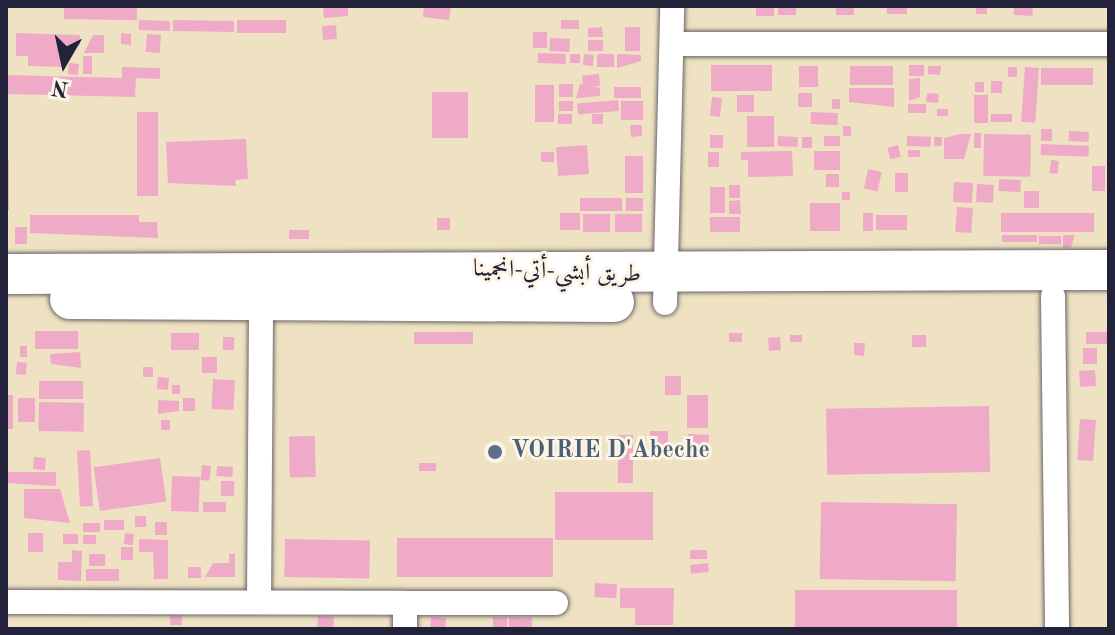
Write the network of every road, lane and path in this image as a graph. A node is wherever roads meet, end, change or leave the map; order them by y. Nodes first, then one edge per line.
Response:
1 (672, 6) edge
2 (672, 44) junction
3 (1109, 44) edge
4 (1109, 270) edge
5 (6, 274) edge
6 (495, 285) junction
7 (665, 290) junction
8 (1053, 296) junction
9 (1109, 297) edge
10 (261, 298) junction
11 (6, 300) edge
12 (6, 602) edge
13 (259, 602) junction
14 (405, 603) junction
15 (556, 603) dead end
16 (405, 629) edge
17 (1057, 629) edge

1 - 2 street
2 - 3 street
2 - 7 street
4 - 7 highway, طريق أبشي-أتي-انجمينا
5 - 6 highway, طريق أبشي-أتي-انجمينا
6 - 7 highway
6 - 10 highway
7 - 8 highway
8 - 9 highway
8 - 17 street
10 - 11 highway
10 - 13 street
12 - 13 street
13 - 14 street
14 - 15 street
14 - 16 street

